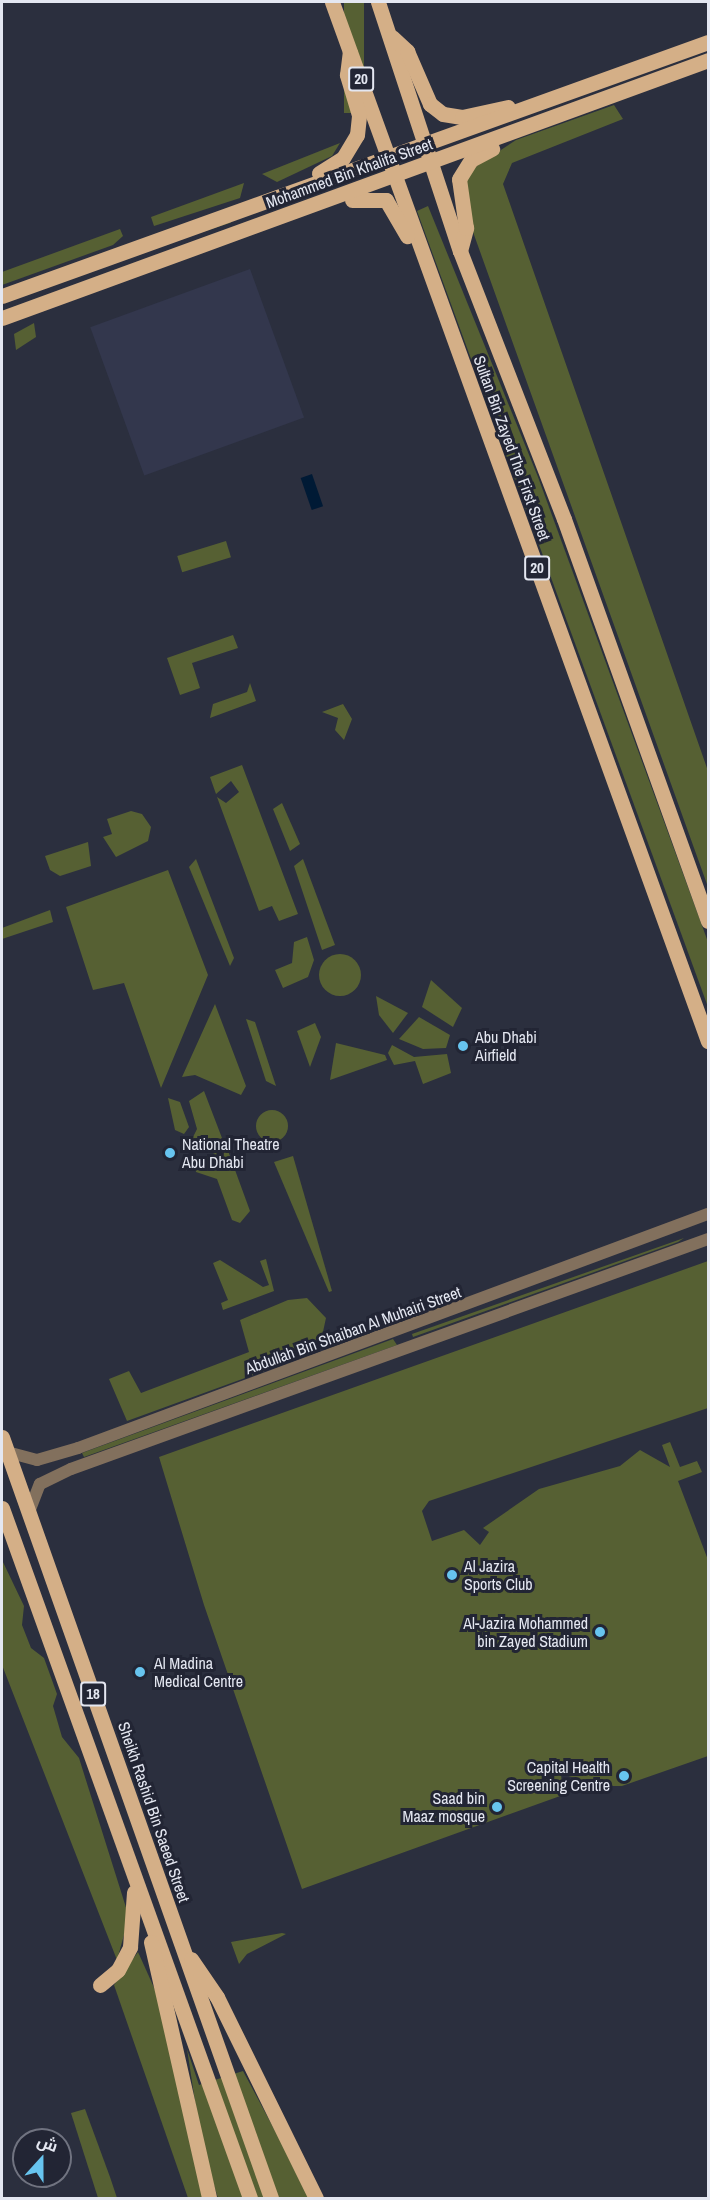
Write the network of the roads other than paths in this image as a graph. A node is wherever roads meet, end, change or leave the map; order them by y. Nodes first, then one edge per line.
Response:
1 (332, 2) edge
2 (378, 2) edge
3 (390, 35) junction
4 (708, 42) edge
5 (351, 52) junction
6 (708, 60) edge
7 (529, 107) junction
8 (536, 123) junction
9 (425, 145) junction
10 (389, 157) junction
11 (431, 163) junction
12 (356, 168) junction
13 (395, 176) junction
14 (361, 188) junction
15 (292, 190) junction
16 (300, 210) junction
17 (460, 251) junction
18 (426, 259) junction
19 (2, 296) edge
20 (2, 318) edge
21 (708, 921) edge
22 (708, 1041) edge
23 (708, 1214) edge
24 (708, 1239) edge
25 (402, 1330) junction
26 (409, 1347) junction
27 (4, 1444) edge
28 (78, 1448) junction
29 (87, 1464) junction
30 (2, 1508) edge
31 (29, 1512) junction
32 (7, 1534) edge
33 (132, 1874) junction
34 (149, 1921) junction
35 (183, 1950) junction
36 (100, 1985) dead end
37 (208, 2199) edge
38 (250, 2199) edge
39 (272, 2199) edge
40 (316, 2199) edge

1 - 5 main road, Sultan Bin Zayed The First Street / 20
2 - 3 main road, Sultan Bin Zayed The First Street / 20
3 - 7 main road
3 - 9 main road, Sultan Bin Zayed The First Street / 20
4 - 7 main road, Mohammed Bin Khalifa Street
5 - 10 main road, Sultan Bin Zayed The First Street / 20
5 - 15 main road
6 - 8 main road, Mohammed Bin Khalifa Street
7 - 9 main road, Mohammed Bin Khalifa Street
8 - 11 main road, Mohammed Bin Khalifa Street
8 - 17 main road
9 - 10 main road, Mohammed Bin Khalifa Street
9 - 11 main road, Sultan Bin Zayed The First Street / 20
10 - 12 main road, Mohammed Bin Khalifa Street
10 - 13 main road, Sultan Bin Zayed The First Street / 20
11 - 13 main road, Mohammed Bin Khalifa Street
11 - 17 main road, Sultan Bin Zayed The First Street / 20
12 - 14 main road
12 - 15 main road, Mohammed Bin Khalifa Street
13 - 14 main road, Mohammed Bin Khalifa Street
13 - 18 main road, Sultan Bin Zayed The First Street / 20
14 - 16 main road, Mohammed Bin Khalifa Street
15 - 19 main road, Mohammed Bin Khalifa Street
16 - 18 main road
16 - 20 main road, Mohammed Bin Khalifa Street
17 - 21 main road, Sultan Bin Zayed The First Street / 20
18 - 22 main road, Sultan Bin Zayed The First Street / 20
23 - 25 street, Abdullah Bin Shaiban Al Muhairi Street
24 - 26 street
25 - 26 street
25 - 28 street, Abdullah Bin Shaiban Al Muhairi Street
26 - 29 street
27 - 28 street, Abdullah Bin Shaiban Al Muhairi Street
27 - 31 main road, Sheikh Rashid Bin Saeed Street / 18
28 - 29 street
29 - 31 street
30 - 32 main road, 18
31 - 35 main road, Sheikh Rashid Bin Saeed Street / 18
32 - 33 main road, 18
33 - 34 main road, 18
33 - 36 main road
34 - 37 main road
34 - 38 main road, 18
35 - 39 main road, Sheikh Rashid Bin Saeed Street / 18
35 - 40 main road

